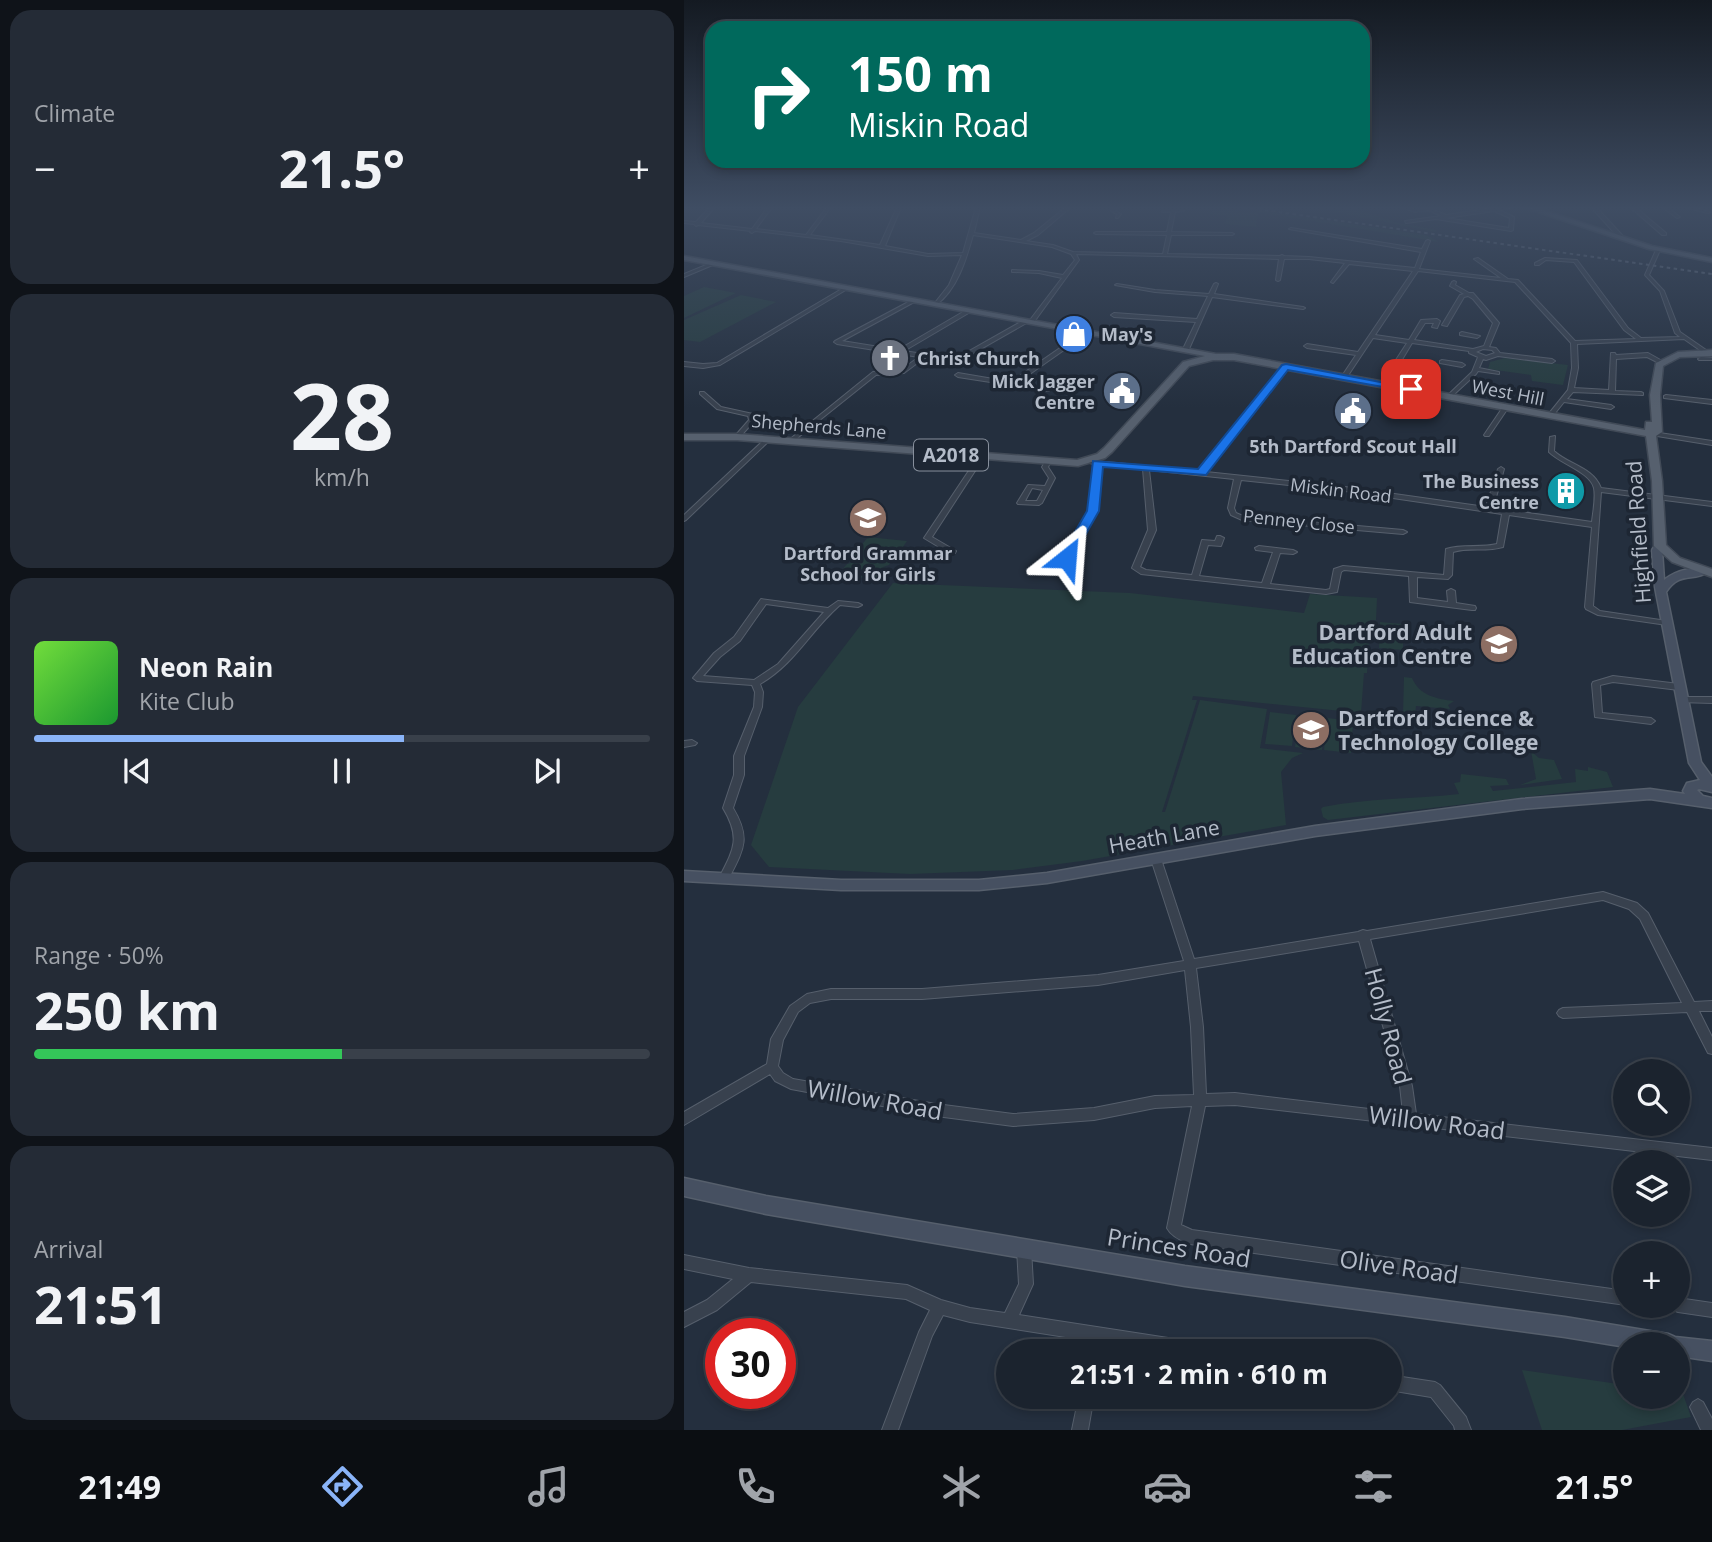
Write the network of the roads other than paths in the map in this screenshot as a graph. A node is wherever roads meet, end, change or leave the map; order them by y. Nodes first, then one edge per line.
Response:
1 (767, 274) edge
2 (955, 274) edge
3 (1048, 274) edge
4 (1066, 274) edge
5 (1279, 274) edge
6 (1339, 274) edge
7 (1414, 274) edge
8 (1456, 274) edge
9 (1498, 274) edge
10 (1585, 274) edge
11 (1648, 274) edge
12 (1064, 277) junction
13 (1278, 280) dead end
14 (1508, 280) junction
15 (1333, 282) dead end
16 (1454, 282) dead end
17 (1216, 284) dead end
18 (1117, 285) dead end
19 (847, 288) junction
20 (1471, 294) junction
21 (1211, 296) junction
22 (914, 300) junction
23 (936, 304) junction
24 (1304, 308) dead end
25 (970, 310) junction
26 (1114, 315) dead end
27 (1030, 321) junction
28 (1198, 321) junction
29 (1445, 325) dead end
30 (1435, 327) dead end
31 (1088, 331) junction
32 (1462, 334) dead end
33 (1371, 336) junction
34 (1484, 337) junction
35 (1639, 338) junction
36 (1682, 338) junction
37 (1410, 342) junction
38 (1574, 343) junction
39 (1307, 346) dead end
40 (1486, 347) junction
41 (1186, 349) junction
42 (1471, 350) junction
43 (899, 352) junction
44 (1360, 354) junction
45 (1498, 354) junction
46 (923, 356) junction
47 (1207, 356) junction
48 (1481, 357) junction
49 (1708, 357) edge
50 (1552, 361) dead end
51 (1442, 362) dead end
52 (1661, 362) junction
53 (684, 364) edge
54 (1462, 365) dead end
55 (1286, 367) junction
56 (1474, 368) junction
57 (1497, 373) dead end
58 (958, 375) dead end
59 (1345, 376) junction
60 (1434, 376) dead end
61 (1012, 384) junction
62 (1440, 388) dead end
63 (1047, 390) dead end
64 (1571, 390) junction
65 (1612, 391) junction
66 (702, 393) dead end
67 (1451, 394) junction
68 (1641, 394) dead end
69 (1666, 397) dead end
70 (1561, 401) junction
71 (1712, 402) edge
72 (1611, 407) dead end
73 (1505, 408) junction
74 (1655, 410) junction
75 (1550, 416) junction
76 (1651, 421) junction
77 (1612, 427) junction
78 (1487, 435) dead end
79 (1651, 436) junction
80 (684, 437) edge
81 (737, 437) junction
82 (1553, 437) dead end
83 (768, 439) junction
84 (791, 441) junction
85 (1712, 443) edge
86 (981, 457) junction
87 (1092, 462) junction
88 (1047, 463) junction
89 (1146, 467) junction
90 (1501, 469) dead end
91 (1201, 473) junction
92 (1238, 477) junction
93 (1046, 488) dead end
94 (1598, 490) junction
95 (1658, 496) junction
96 (1712, 504) edge
97 (1489, 510) junction
98 (1506, 512) junction
99 (684, 519) edge
100 (1595, 526) junction
101 (1403, 531) dead end
102 (1220, 538) dead end
103 (1660, 546) junction
104 (1259, 548) dead end
105 (1277, 550) junction
106 (952, 551) dead end
107 (1293, 552) dead end
108 (1067, 558) dead end
109 (1707, 572) edge
110 (1413, 574) junction
111 (1195, 578) junction
112 (1265, 586) junction
113 (1451, 591) dead end
114 (1662, 591) junction
115 (858, 605) dead end
116 (1452, 606) junction
117 (1472, 608) dead end
118 (829, 610) junction
119 (1667, 623) junction
120 (755, 683) junction
121 (1679, 687) junction
122 (1682, 700) junction
123 (1712, 700) edge
124 (1586, 714) dead end
125 (1598, 715) junction
126 (1651, 721) dead end
127 (1695, 763) junction
128 (1691, 787) junction
129 (1712, 787) edge
130 (1650, 794) junction
131 (1706, 804) edge
132 (1156, 859) junction
133 (684, 876) edge
134 (724, 878) junction
135 (1363, 934) junction
136 (1190, 963) junction
137 (1712, 1006) edge
138 (1692, 1007) junction
139 (1562, 1013) dead end
140 (1712, 1049) edge
141 (772, 1067) junction
142 (1200, 1098) junction
143 (684, 1119) edge
144 (1410, 1119) junction
145 (1712, 1154) edge
146 (684, 1187) edge
147 (1024, 1249) junction
148 (684, 1262) edge
149 (749, 1275) junction
150 (1613, 1296) edge
151 (940, 1307) junction
152 (1690, 1307) edge
153 (1712, 1310) edge
154 (1010, 1319) junction
155 (684, 1320) edge
156 (1100, 1334) junction
157 (1613, 1335) edge
158 (1099, 1339) edge
159 (1131, 1339) edge
160 (1690, 1348) edge
161 (1712, 1351) edge
162 (1402, 1384) edge
163 (1698, 1407) dead end
164 (1084, 1409) edge
165 (889, 1430) edge
166 (1080, 1430) edge
167 (1463, 1430) edge
168 (1709, 1430) edge

1 - 19 main road, West Hill
2 - 23 street
3 - 12 street
4 - 12 street
5 - 13 street
6 - 15 street
7 - 33 street
8 - 14 street
9 - 14 street
10 - 35 street
11 - 36 street
12 - 27 street
14 - 38 street
16 - 20 street
17 - 21 street
18 - 21 street
19 - 22 main road, West Hill
19 - 53 street
20 - 29 street
20 - 34 street
21 - 24 street
21 - 28 street
22 - 23 main road, West Hill
22 - 43 street
23 - 25 main road, West Hill
25 - 27 main road, West Hill
25 - 43 street
26 - 28 street
27 - 31 main road, West Hill
27 - 46 street
28 - 41 street
30 - 37 street
31 - 41 main road, West Hill
31 - 61 street
32 - 34 street
33 - 37 street
33 - 44 street
34 - 40 street
35 - 36 street
35 - 38 street
36 - 49 street
37 - 42 street
37 - 60 street
38 - 64 street
39 - 44 street
40 - 42 street
40 - 45 street
41 - 47 main road, West Hill
42 - 48 street
43 - 46 street
44 - 59 street
45 - 48 street
45 - 50 street
46 - 84 street
47 - 55 main road, West Hill
47 - 87 main road
48 - 56 street
49 - 52 main road
51 - 54 street
52 - 65 street
52 - 74 main road, Highfield Road
55 - 59 main road, West Hill
55 - 91 street
56 - 57 street
56 - 67 street
58 - 61 street
59 - 67 main road, West Hill
61 - 63 street
62 - 67 street
64 - 65 street
64 - 70 street
65 - 68 street
66 - 81 street
67 - 73 main road, West Hill
69 - 71 street
70 - 72 street
70 - 75 street
73 - 75 main road, West Hill
73 - 78 street
74 - 76 main road, Highfield Road
74 - 79 main road, Highfield Road
75 - 77 main road, West Hill
76 - 77 main road
76 - 79 main road, Highfield Road
77 - 79 main road, West Hill
79 - 85 street
79 - 95 main road, Highfield Road
80 - 81 main road, Shepherds Lane / A2018
81 - 83 main road, Shepherds Lane / A2018
82 - 94 street
83 - 84 main road, Shepherds Lane / A2018
83 - 99 street
84 - 86 main road, Shepherds Lane / A2018
86 - 88 main road, Shepherds Lane / A2018
86 - 106 street
87 - 88 main road, Shepherds Lane / A2018
87 - 89 street, Miskin Road
87 - 108 street
88 - 93 street
89 - 91 street, Miskin Road
89 - 111 street
90 - 97 street
91 - 92 street, Miskin Road
92 - 97 street, Miskin Road
92 - 101 street, Penney Close
94 - 95 street
94 - 100 street
95 - 96 street
95 - 103 main road, Highfield Road
97 - 98 street, Miskin Road
98 - 100 street, Miskin Road
98 - 110 street
100 - 119 street
102 - 111 street
103 - 109 main road
103 - 114 street, Highfield Road
104 - 105 street
105 - 107 street
105 - 112 street
109 - 114 street
110 - 112 street
110 - 116 street
111 - 112 street
113 - 116 street
114 - 119 street, Highfield Road
115 - 118 street
116 - 117 street
118 - 120 street
118 - 120 street
119 - 121 street, Highfield Road
120 - 134 street
121 - 122 street, Highfield Road
121 - 125 street
122 - 123 street
122 - 127 street, Highfield Road
124 - 125 street
125 - 126 street
127 - 128 street, Highfield Road
127 - 129 street, Highfield Road
128 - 129 street, Heath Lane
128 - 130 street, Heath Lane
128 - 131 street
130 - 131 street, Heath Lane
130 - 132 street, Heath Lane
132 - 134 street, Heath Lane
132 - 136 street
133 - 134 street, Heath Lane
135 - 136 street
135 - 138 street
135 - 144 street, Holly Road
136 - 141 street
136 - 142 street
137 - 138 street
138 - 139 street
138 - 140 street
141 - 142 street, Willow Road
141 - 143 street
142 - 144 street, Willow Road
142 - 150 street, Olive Road
144 - 145 street, Willow Road
146 - 147 street, Princes Road
147 - 154 street
147 - 157 street, Princes Road
148 - 149 street
149 - 151 street
149 - 155 street
151 - 154 street
151 - 165 street
152 - 153 street
154 - 156 street
156 - 158 street
156 - 159 street
160 - 161 street
162 - 167 street
163 - 168 street
164 - 166 street

